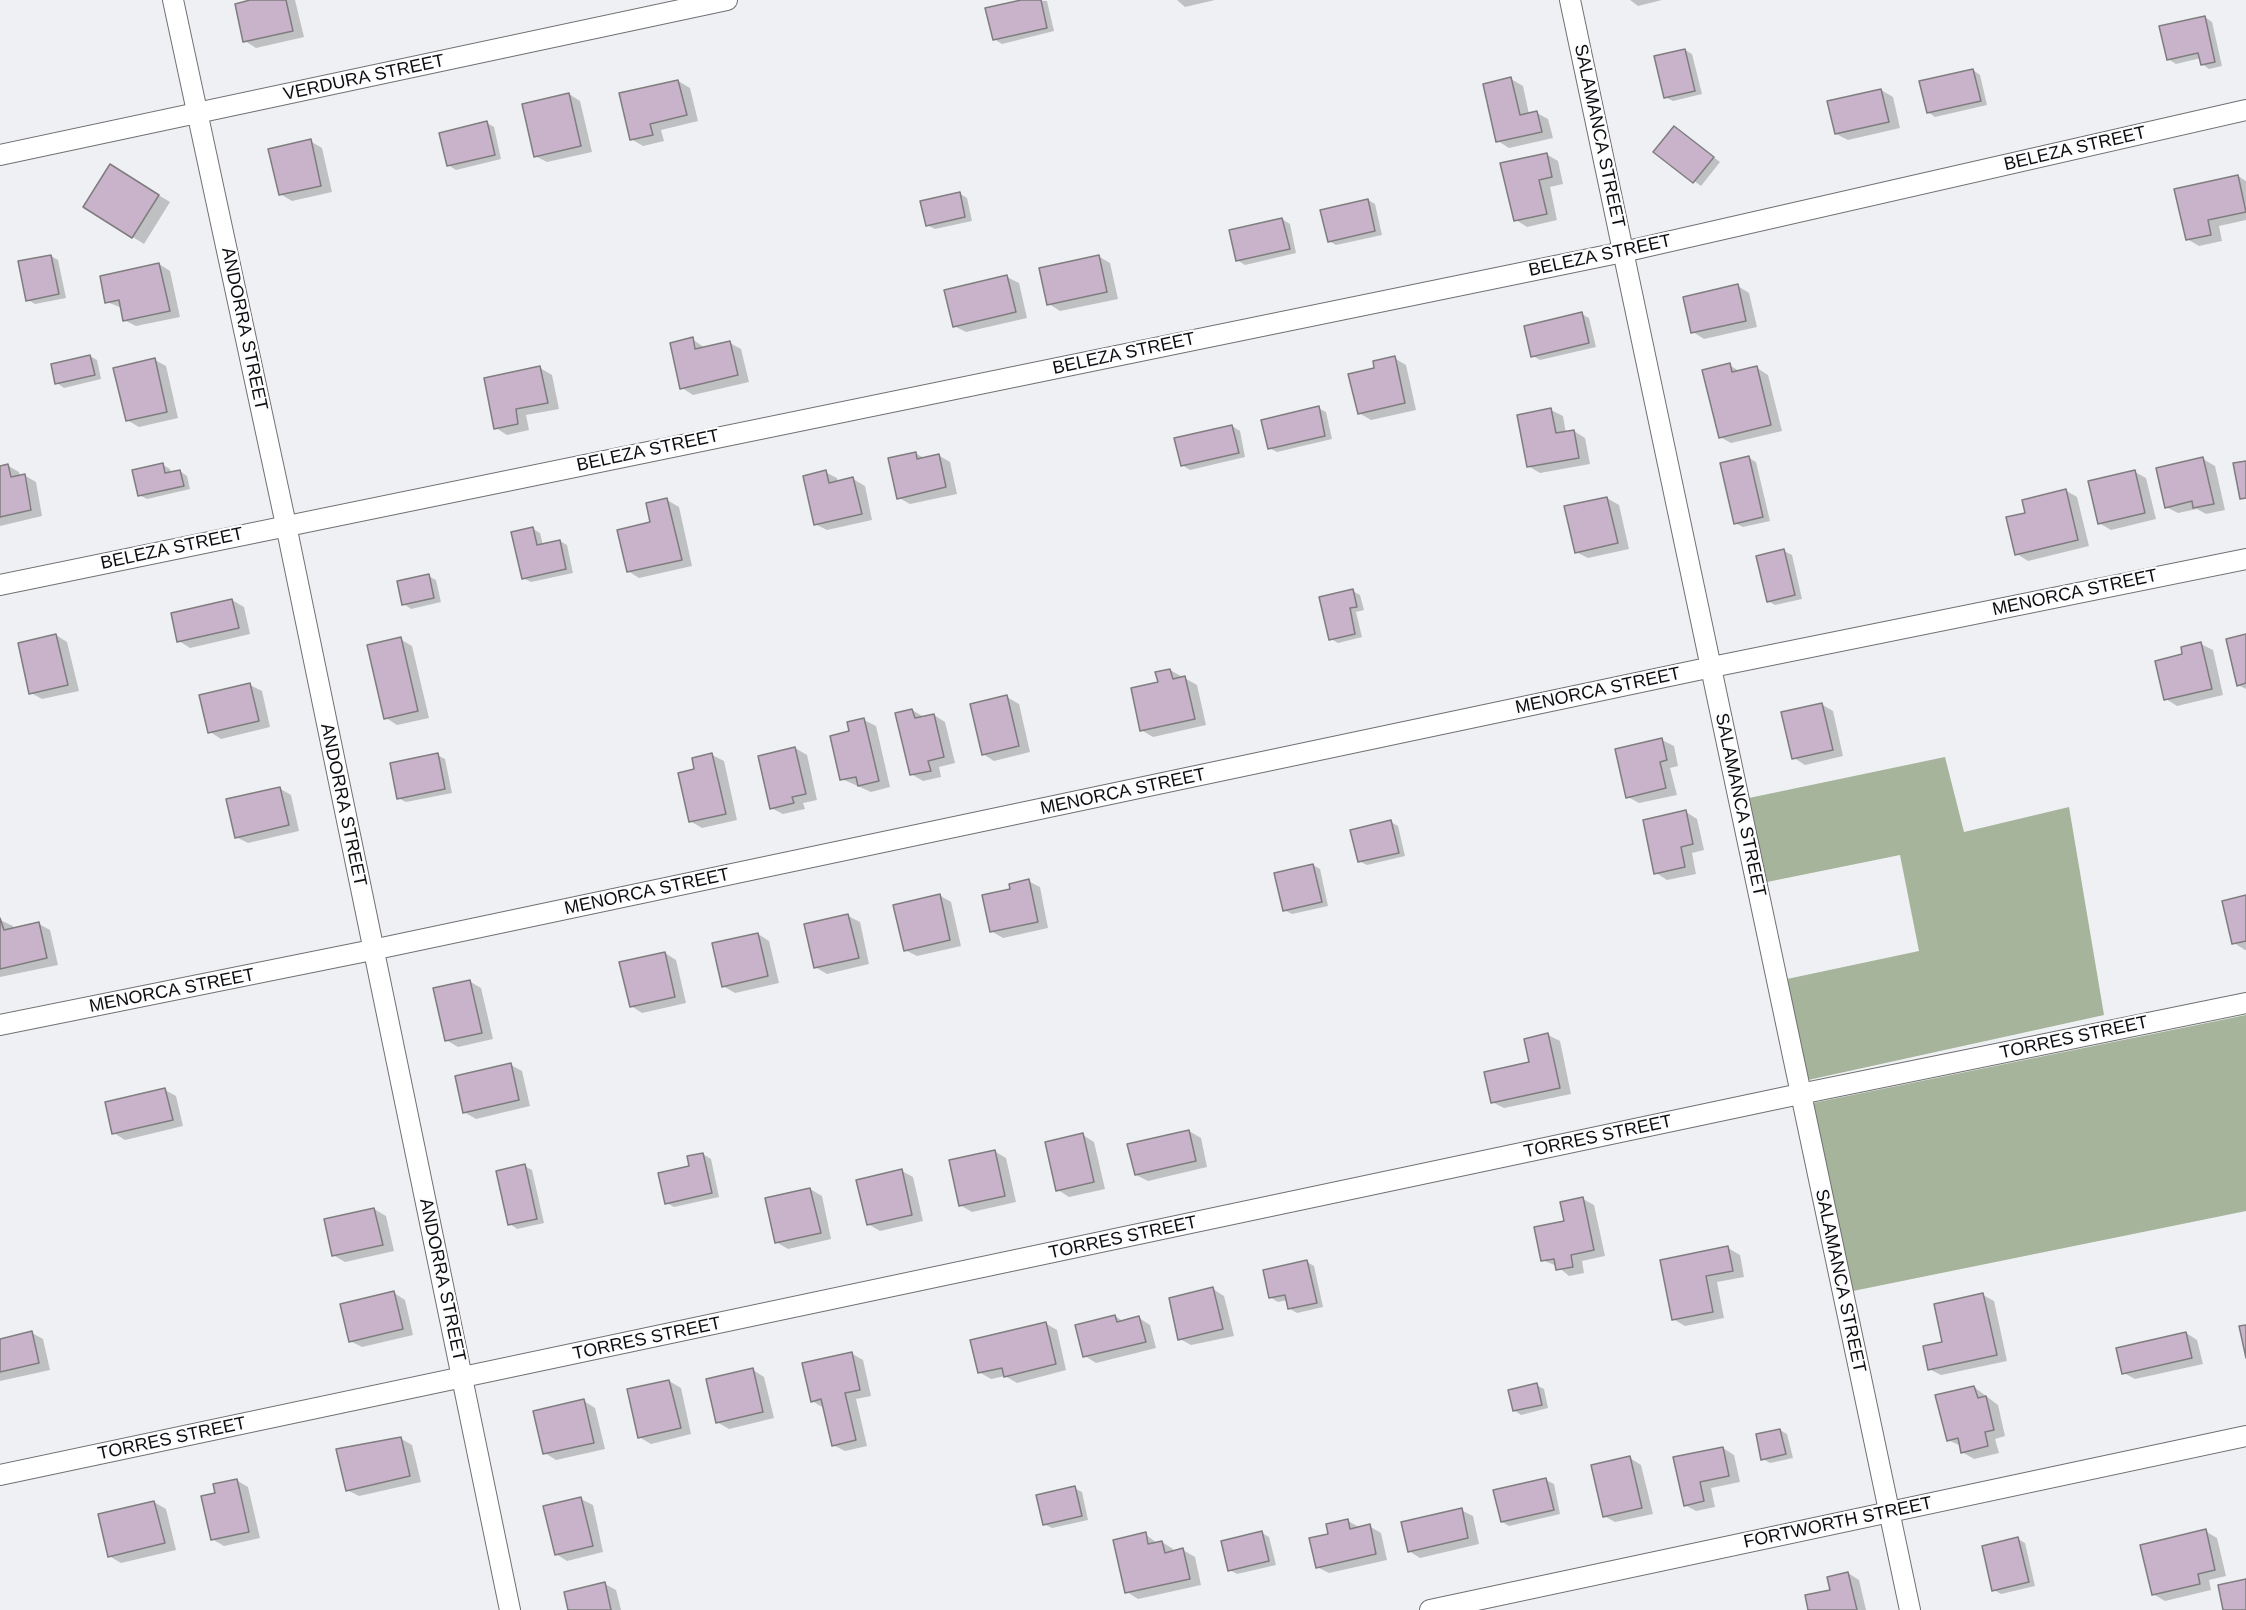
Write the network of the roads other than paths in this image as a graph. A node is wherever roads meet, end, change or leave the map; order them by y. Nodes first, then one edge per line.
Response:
1 (173, 0) edge
2 (727, 0) edge
3 (1570, 0) edge
4 (2246, 111) edge
5 (197, 114) junction
6 (0, 154) edge
7 (1623, 252) junction
8 (286, 525) junction
9 (2246, 559) edge
10 (0, 585) edge
11 (1712, 667) junction
12 (372, 950) junction
13 (2246, 1003) edge
14 (0, 1025) edge
15 (1800, 1094) junction
16 (463, 1378) junction
17 (2246, 1436) edge
18 (0, 1475) edge
19 (1889, 1513) junction
20 (510, 1610) edge
21 (1430, 1610) edge
22 (1910, 1610) edge

1 - 5 street, ANDORRA STREET
2 - 5 street, VERDURA STREET
3 - 7 street, SALAMANCA STREET
4 - 7 street, BELEZA STREET
5 - 6 street, VERDURA STREET
5 - 8 street, ANDORRA STREET
7 - 8 street, BELEZA STREET
7 - 11 street, SALAMANCA STREET
8 - 10 street, BELEZA STREET
8 - 12 street, ANDORRA STREET
9 - 11 street, MENORCA STREET
11 - 12 street, MENORCA STREET
11 - 15 street, SALAMANCA STREET
12 - 14 street, MENORCA STREET
12 - 16 street, ANDORRA STREET
13 - 15 street, TORRES STREET
15 - 16 street, TORRES STREET
15 - 19 street, SALAMANCA STREET
16 - 18 street, TORRES STREET
16 - 20 street, ANDORRA STREET
17 - 19 street, FORTWORTH STREET
19 - 21 street, FORTWORTH STREET
19 - 22 street, SALAMANCA STREET

